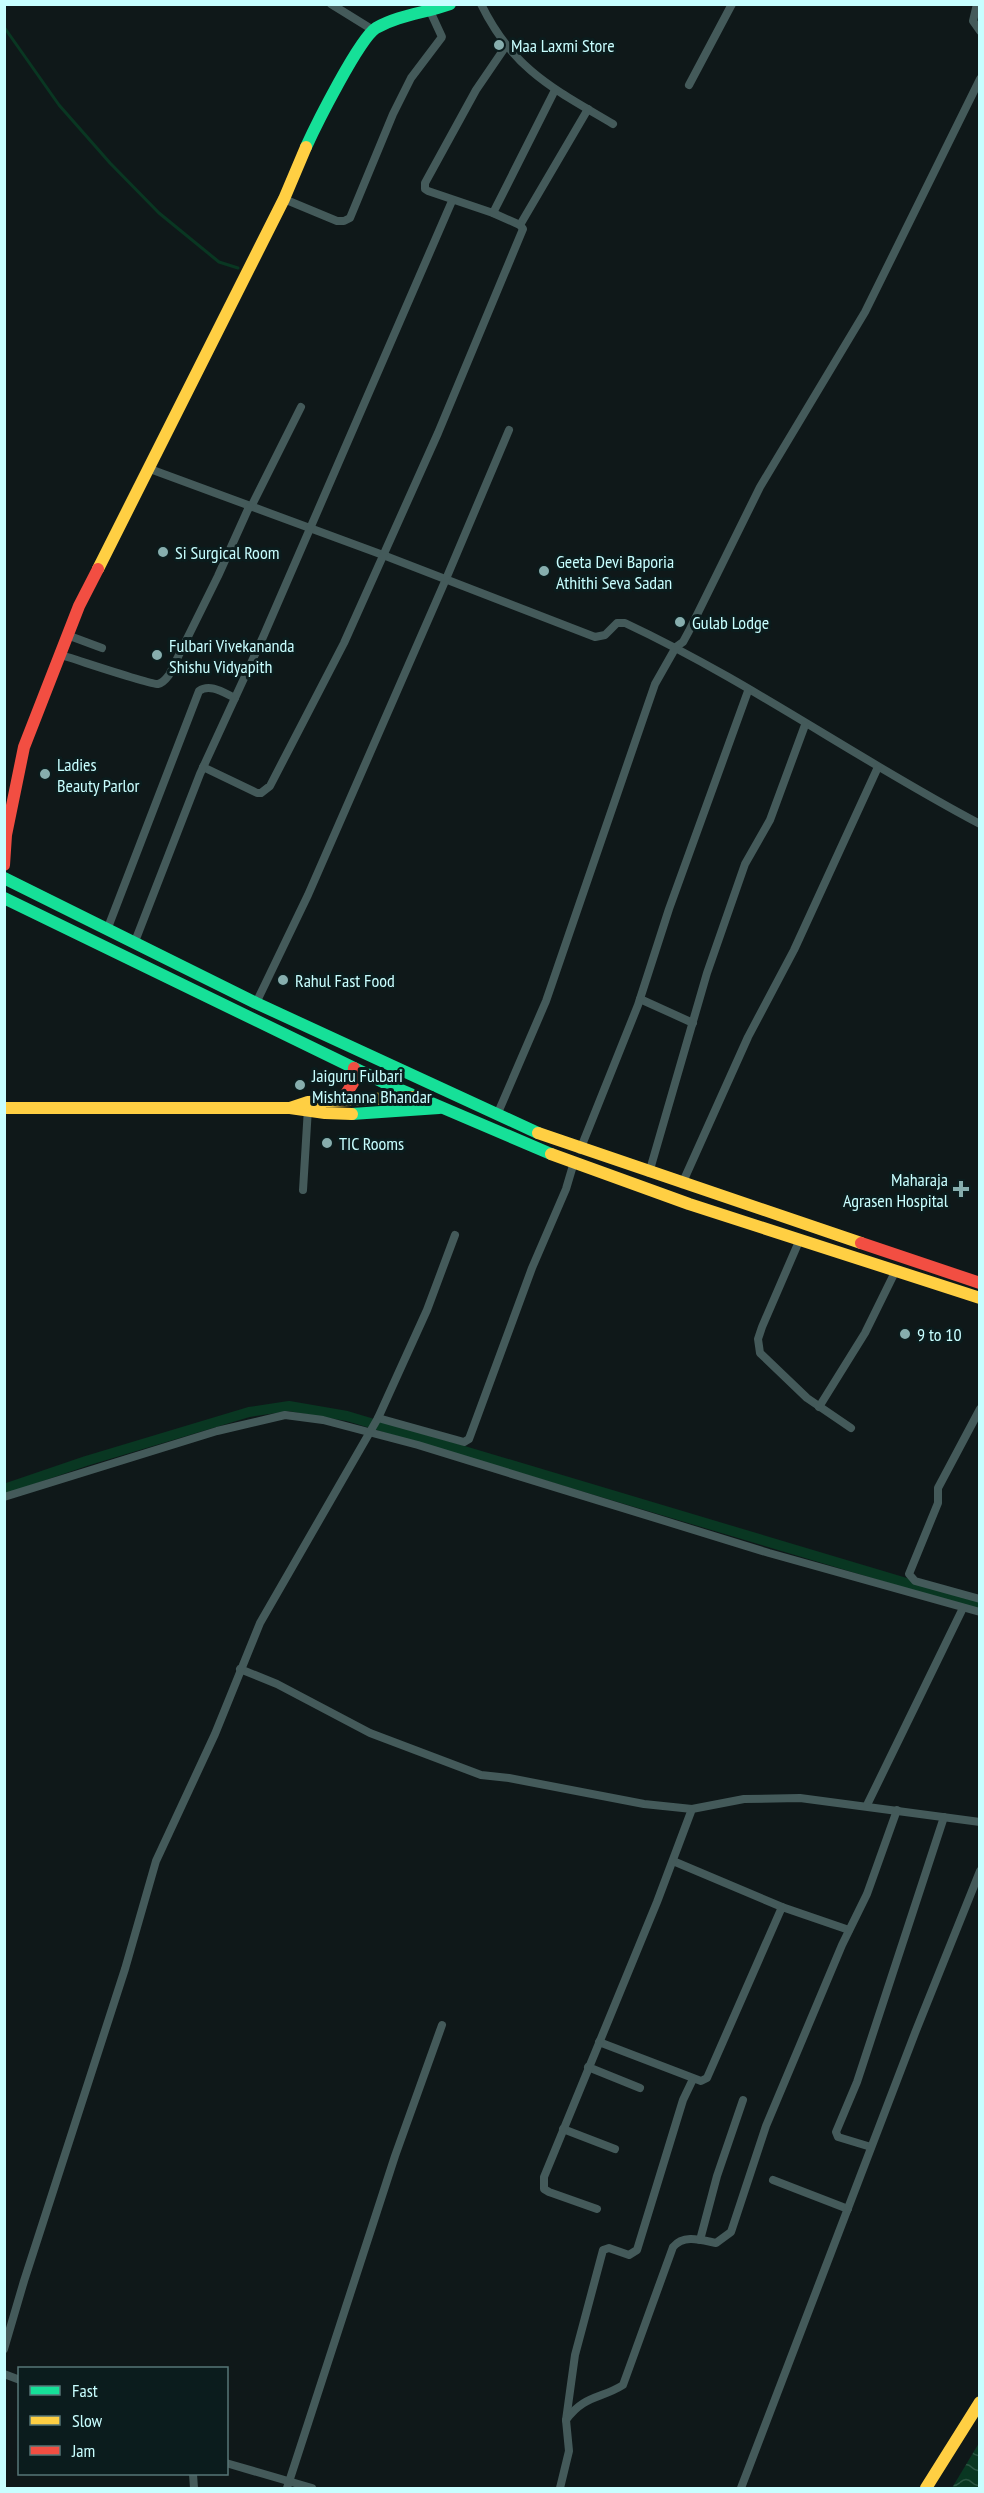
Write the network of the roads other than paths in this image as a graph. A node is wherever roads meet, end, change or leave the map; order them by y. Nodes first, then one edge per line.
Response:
1 (450, 4) edge
2 (482, 4) edge
3 (732, 4) edge
4 (977, 4) edge
5 (334, 5) edge
6 (430, 11) junction
7 (373, 30) junction
8 (980, 32) edge
9 (506, 46) junction
10 (980, 79) edge
11 (689, 85) dead end
12 (555, 90) junction
13 (588, 109) junction
14 (613, 124) dead end
15 (284, 199) junction
16 (452, 201) junction
17 (493, 213) junction
18 (520, 225) junction
19 (301, 407) dead end
20 (509, 430) dead end
21 (150, 469) junction
22 (250, 507) junction
23 (309, 528) junction
24 (383, 555) junction
25 (446, 579) junction
26 (67, 635) junction
27 (676, 647) junction
28 (102, 648) dead end
29 (61, 655) junction
30 (748, 691) junction
31 (235, 698) junction
32 (805, 725) junction
33 (202, 767) junction
34 (878, 767) junction
35 (980, 824) edge
36 (5, 836) edge
37 (4, 865) edge
38 (4, 878) edge
39 (4, 898) edge
40 (107, 930) junction
41 (134, 944) junction
42 (640, 999) junction
43 (256, 1004) junction
44 (693, 1023) junction
45 (354, 1068) junction
46 (443, 1090) junction
47 (417, 1096) junction
48 (342, 1100) junction
49 (466, 1101) junction
50 (308, 1107) junction
51 (441, 1107) junction
52 (4, 1108) edge
53 (497, 1115) junction
54 (580, 1150) junction
55 (574, 1162) junction
56 (649, 1173) junction
57 (682, 1184) junction
58 (303, 1190) dead end
59 (455, 1235) dead end
60 (800, 1239) junction
61 (896, 1270) junction
62 (980, 1283) edge
63 (980, 1298) edge
64 (819, 1407) junction
65 (980, 1409) edge
66 (378, 1418) junction
67 (851, 1428) dead end
68 (370, 1432) junction
69 (4, 1497) edge
70 (980, 1599) edge
71 (963, 1608) junction
72 (980, 1612) edge
73 (240, 1669) junction
74 (867, 1805) junction
75 (693, 1809) junction
76 (897, 1810) junction
77 (944, 1817) junction
78 (980, 1822) edge
79 (673, 1861) junction
80 (980, 1871) edge
81 (782, 1907) junction
82 (849, 1930) junction
83 (442, 2025) dead end
84 (599, 2042) junction
85 (588, 2067) junction
86 (693, 2079) junction
87 (640, 2088) dead end
88 (743, 2100) dead end
89 (563, 2129) junction
90 (871, 2147) junction
91 (615, 2150) dead end
92 (773, 2180) dead end
93 (597, 2209) dead end
94 (848, 2209) junction
95 (700, 2240) junction
96 (4, 2349) edge
97 (980, 2402) edge
98 (566, 2420) junction
99 (228, 2464) edge
100 (288, 2485) edge
101 (312, 2488) edge
102 (560, 2488) edge
103 (741, 2488) edge
104 (926, 2488) edge

1 - 6 main road
2 - 9 street
3 - 11 street
4 - 8 street
5 - 7 street
6 - 7 main road
6 - 15 street
7 - 15 main road
9 - 12 street
9 - 16 street
10 - 27 street
12 - 13 street
12 - 17 street
13 - 14 street
13 - 18 street
15 - 21 main road
16 - 17 street
16 - 23 street
17 - 18 street
18 - 24 street
19 - 22 street
20 - 25 street
21 - 22 street
21 - 26 main road
22 - 23 street
22 - 29 street
23 - 24 street
23 - 31 street
24 - 25 street
24 - 33 street
25 - 27 street
25 - 43 street
26 - 28 street
26 - 29 main road
27 - 30 street
27 - 53 street
29 - 36 main road
30 - 32 street
30 - 42 street
31 - 33 street
31 - 40 street
32 - 34 street
32 - 44 street
33 - 41 street
34 - 35 street
34 - 57 street
36 - 37 main road
38 - 40 main road
39 - 45 main road
40 - 41 main road
41 - 43 main road
42 - 44 street
42 - 54 street
43 - 46 main road
44 - 56 street
45 - 47 main road
45 - 48 main road
46 - 47 main road
46 - 49 main road
47 - 48 main road
47 - 51 main road
48 - 50 main road
49 - 51 main road
49 - 53 main road
50 - 51 main road
50 - 52 main road
50 - 58 street
51 - 55 main road
53 - 54 main road
54 - 56 main road
55 - 60 main road
55 - 66 street
56 - 57 main road
57 - 62 main road
59 - 66 street
60 - 61 main road
60 - 64 street
61 - 63 main road
61 - 64 street
64 - 67 street
65 - 70 street
66 - 68 street
68 - 69 street
68 - 71 street
68 - 73 street
71 - 72 street
71 - 74 street
73 - 75 street
73 - 96 street
74 - 75 street
74 - 76 street
75 - 79 street
76 - 77 street
76 - 82 street
77 - 78 street
77 - 90 street
79 - 81 street
79 - 84 street
80 - 90 street
81 - 82 street
81 - 86 street
82 - 95 street
83 - 100 street
84 - 85 street
84 - 86 street
85 - 87 street
85 - 89 street
86 - 98 street
88 - 95 street
89 - 91 street
89 - 93 street
90 - 94 street
92 - 94 street
94 - 103 street
95 - 98 street
97 - 104 main road
98 - 102 street
99 - 100 street
100 - 101 street

